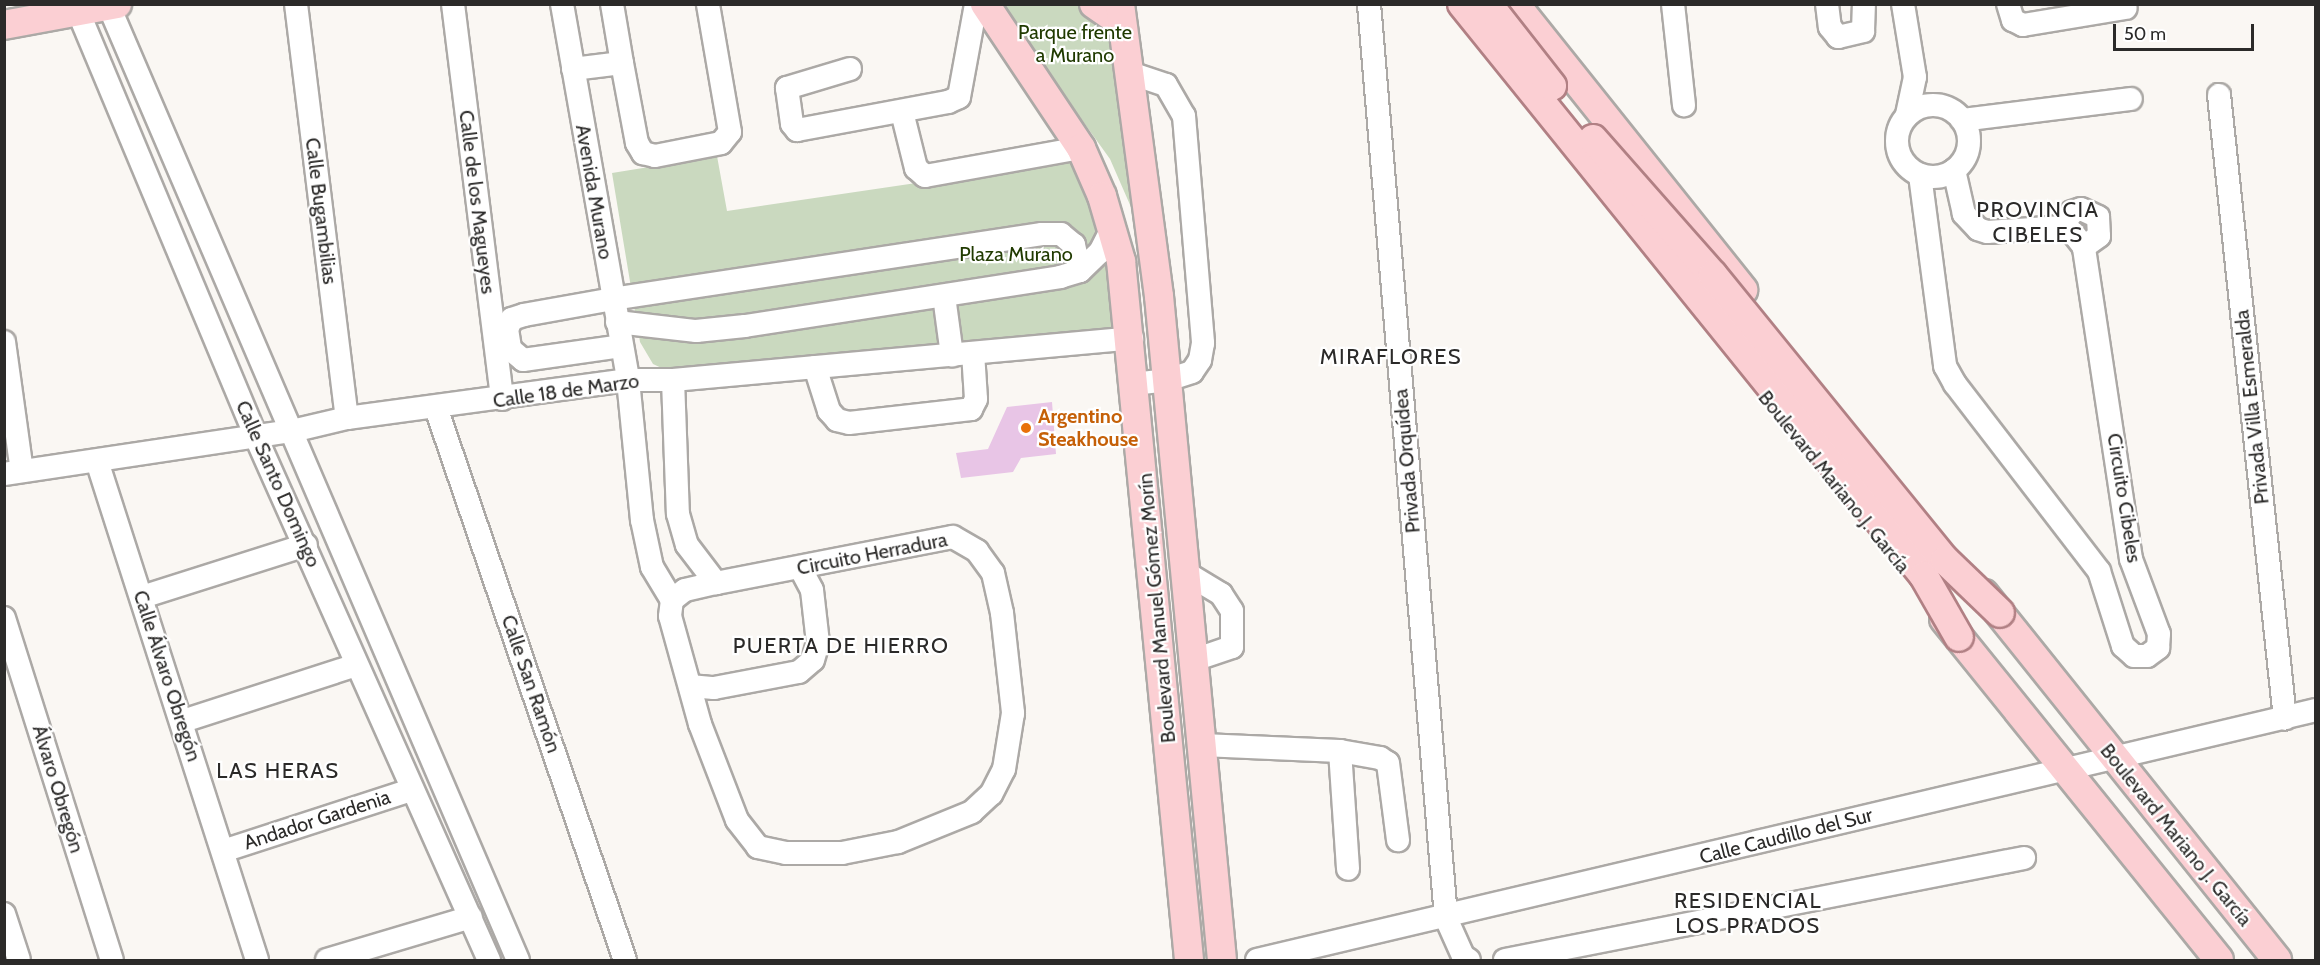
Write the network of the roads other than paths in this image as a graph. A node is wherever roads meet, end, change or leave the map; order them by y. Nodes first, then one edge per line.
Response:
1 (19, 4) edge
2 (296, 4) edge
3 (453, 4) edge
4 (562, 4) edge
5 (612, 4) edge
6 (708, 4) edge
7 (976, 4) edge
8 (985, 4) edge
9 (1094, 4) edge
10 (1369, 4) edge
11 (1448, 4) edge
12 (1462, 4) edge
13 (1488, 4) edge
14 (1515, 4) edge
15 (1673, 4) edge
16 (1827, 4) edge
17 (1864, 4) edge
18 (1903, 4) edge
19 (2008, 4) edge
20 (111, 5) edge
21 (4, 7) edge
22 (76, 8) edge
23 (2126, 8) dead end
24 (1120, 13) edge
25 (4, 25) edge
26 (1543, 40) junction
27 (622, 63) junction
28 (573, 69) junction
29 (850, 69) dead end
30 (1127, 72) junction
31 (1504, 75) junction
32 (1915, 77) junction
33 (2219, 95) dead end
34 (2131, 99) dead end
35 (1684, 105) dead end
36 (1943, 106) junction
37 (902, 112) junction
38 (1906, 116) junction
39 (1962, 120) junction
40 (1081, 148) junction
41 (1954, 170) junction
42 (1920, 174) junction
43 (187, 187) junction
44 (156, 199) junction
45 (1113, 227) junction
46 (1080, 271) junction
47 (674, 291) junction
48 (944, 296) junction
49 (613, 299) junction
50 (617, 322) junction
51 (665, 329) junction
52 (1132, 338) junction
53 (621, 346) junction
54 (5, 350) edge
55 (963, 354) junction
56 (815, 367) junction
57 (628, 380) junction
58 (673, 380) junction
59 (1167, 380) junction
60 (1136, 384) junction
61 (502, 399) junction
62 (436, 408) junction
63 (347, 418) junction
64 (292, 430) junction
65 (255, 435) junction
66 (97, 461) junction
67 (13, 473) edge
68 (306, 545) junction
69 (2131, 559) junction
70 (801, 569) junction
71 (2099, 571) junction
72 (1186, 573) junction
73 (716, 583) junction
74 (142, 597) junction
75 (672, 600) junction
76 (2000, 613) junction
77 (4, 618) edge
78 (1959, 637) junction
79 (1194, 660) junction
80 (356, 665) junction
81 (690, 686) junction
82 (2316, 710) edge
83 (2285, 718) junction
84 (183, 721) junction
85 (1202, 745) junction
86 (1340, 751) junction
87 (2114, 757) junction
88 (2065, 769) junction
89 (2138, 786) junction
90 (411, 790) junction
91 (2102, 814) junction
92 (1398, 840) dead end
93 (223, 851) junction
94 (2024, 858) dead end
95 (1348, 869) dead end
96 (4, 914) edge
97 (471, 917) junction
98 (1446, 918) junction
99 (19, 960) edge
100 (112, 960) edge
101 (257, 960) edge
102 (327, 960) edge
103 (489, 960) edge
104 (518, 960) edge
105 (625, 960) edge
106 (1189, 960) edge
107 (1222, 960) edge
108 (1257, 960) edge
109 (1469, 960) edge
110 (1505, 960) edge
111 (2219, 960) edge
112 (2277, 960) edge

1 - 21 main road
2 - 63 street, Calle Bugambilias
3 - 61 street, Calle de los Magueyes
4 - 28 street, Avenida Murano
5 - 27 street
6 - 27 street
7 - 37 street
8 - 40 main road, Boulevard Manuel Gómez Morín
9 - 24 main road
10 - 98 street, Privada Orquídea
11 - 31 main road, Boulevard Mariano J. García
12 - 78 main road, bridge
13 - 76 main road, bridge
14 - 26 main road, Boulevard Mariano J. García
15 - 35 street
16 - 17 street
18 - 32 street
19 - 23 street
20 - 22 main road
20 - 43 street, Calle Santo Domingo
22 - 25 main road
22 - 44 street, Calle Santo Domingo
24 - 30 main road, Boulevard Manuel Gómez Morín
26 - 31 main road
26 - 76 main road, Boulevard Mariano J. García
27 - 28 street
28 - 49 street, Avenida Murano
29 - 37 street
30 - 59 main road, Boulevard Manuel Gómez Morín
30 - 59 street
31 - 78 main road, Boulevard Mariano J. García
32 - 36 street
32 - 38 street
33 - 83 street, Privada Villa Esmeralda
34 - 39 street
36 - 38 street
36 - 39 street
37 - 40 street
38 - 42 street
39 - 41 street
40 - 45 main road, Boulevard Manuel Gómez Morín
41 - 42 street
41 - 69 street, Circuito Cibeles
42 - 71 street, Circuito Cibeles
43 - 44 street
43 - 64 street, Calle Santo Domingo
44 - 65 street, Calle Santo Domingo
45 - 46 street
45 - 52 main road, Boulevard Manuel Gómez Morín
46 - 47 street
46 - 48 street
47 - 49 street
47 - 51 street
48 - 51 street
48 - 55 street
49 - 50 street, Avenida Murano
49 - 53 street
50 - 51 street
50 - 53 street, Avenida Murano
52 - 55 street, Calle 18 de Marzo
52 - 60 main road, Boulevard Manuel Gómez Morín
53 - 57 street, Avenida Murano
54 - 67 street
55 - 56 street, Calle 18 de Marzo
55 - 56 street
56 - 58 street, Calle 18 de Marzo
57 - 58 street, Calle 18 de Marzo
57 - 61 street, Calle 18 de Marzo
57 - 75 street, Circuito Herradura
58 - 73 street
59 - 60 street
59 - 72 main road, Boulevard Manuel Gómez Morín
60 - 106 main road, Boulevard Manuel Gómez Morín
61 - 62 street, Calle 18 de Marzo
62 - 63 street, Calle 18 de Marzo
62 - 105 street, Calle San Ramón
63 - 64 street, Calle 18 de Marzo
64 - 65 street, Calle 18 de Marzo
64 - 104 street, Calle Santo Domingo
65 - 66 street, Calle 18 de Marzo
65 - 68 street, Calle Santo Domingo
66 - 67 street, Calle 18 de Marzo
66 - 74 street, Calle Álvaro Obregón
68 - 74 street
68 - 80 street, Calle Santo Domingo
69 - 71 street
69 - 71 street, Circuito Cibeles
70 - 73 street, Circuito Herradura
70 - 81 street
70 - 81 street, Circuito Herradura
72 - 79 main road, Boulevard Manuel Gómez Morín
72 - 79 street
73 - 75 street, Circuito Herradura
74 - 84 street, Calle Álvaro Obregón
75 - 81 street, Circuito Herradura
76 - 87 main road, Boulevard Mariano J. García
77 - 100 street, Álvaro Obregón
78 - 88 main road, Boulevard Mariano J. García
79 - 85 main road, Boulevard Manuel Gómez Morín
80 - 84 street
80 - 90 street, Calle Santo Domingo
82 - 83 street, Calle Caudillo del Sur
83 - 87 street, Calle Caudillo del Sur
84 - 93 street, Calle Álvaro Obregón
85 - 86 street
85 - 107 main road, Boulevard Manuel Gómez Morín
86 - 92 street
86 - 95 street
87 - 88 street, Calle Caudillo del Sur
87 - 89 main road, Boulevard Mariano J. García
88 - 91 main road, Boulevard Mariano J. García
88 - 98 street, Calle Caudillo del Sur
89 - 91 main road
89 - 112 main road, Boulevard Mariano J. García
90 - 93 street, Andador Gardenia
90 - 97 street, Calle Santo Domingo
91 - 111 main road, Boulevard Mariano J. García
93 - 101 street, Calle Álvaro Obregón
94 - 110 street
96 - 99 street
97 - 102 street
97 - 103 street, Calle Santo Domingo
98 - 108 street, Calle Caudillo del Sur
98 - 109 street, Privada Orquídea

